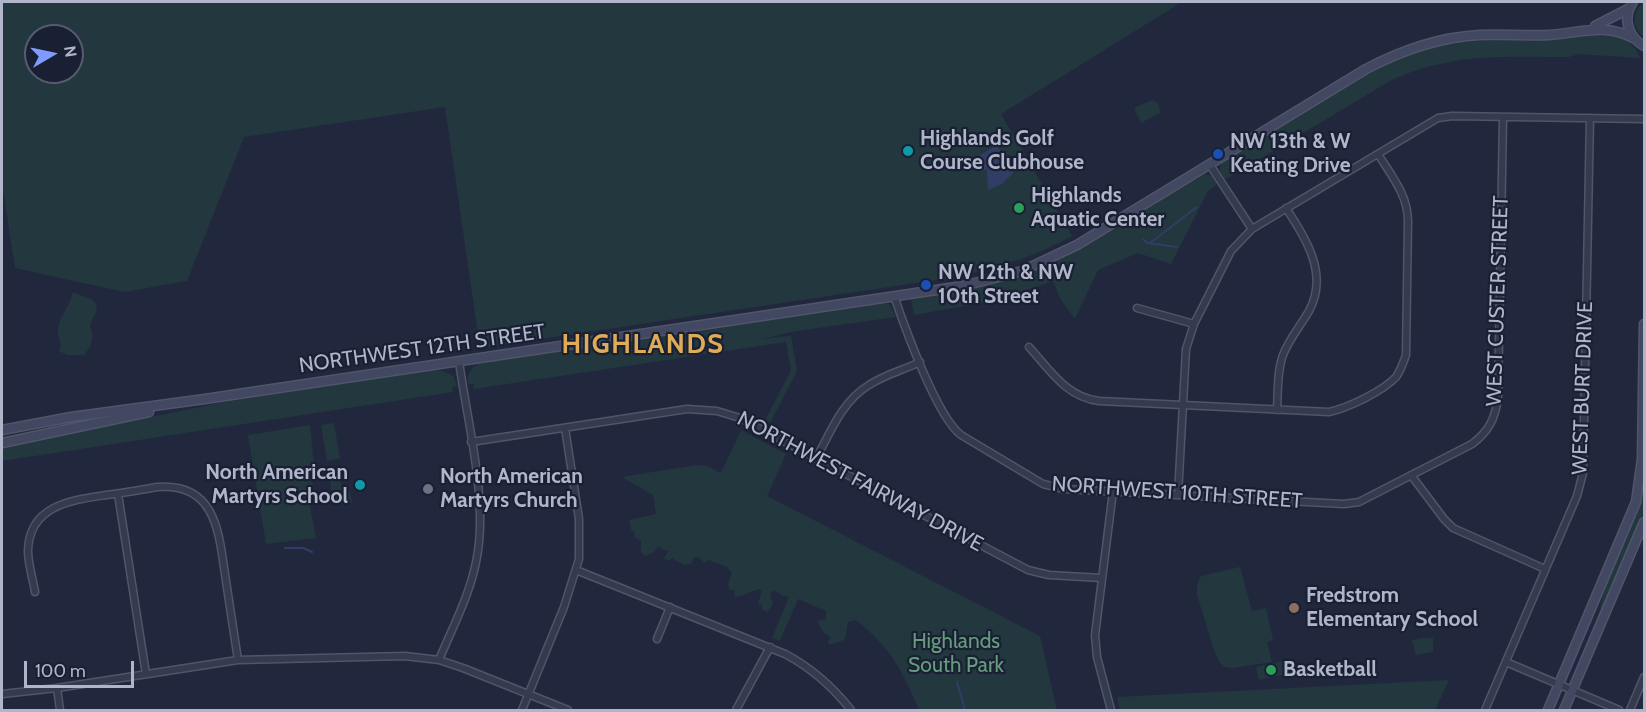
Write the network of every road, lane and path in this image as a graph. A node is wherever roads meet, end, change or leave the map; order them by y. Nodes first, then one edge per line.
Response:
1 (1631, 4) edge
2 (1586, 29) junction
3 (1639, 42) edge
4 (1644, 54) edge
5 (1503, 117) junction
6 (1590, 118) junction
7 (1644, 119) edge
8 (1378, 154) junction
9 (1210, 165) junction
10 (1286, 208) junction
11 (1252, 229) junction
12 (894, 296) junction
13 (1137, 308) dead end
14 (1194, 324) junction
15 (1644, 324) edge
16 (1029, 347) dead end
17 (459, 362) junction
18 (920, 362) junction
19 (205, 399) junction
20 (1183, 405) junction
21 (1277, 410) junction
22 (565, 428) junction
23 (2, 430) edge
24 (471, 442) junction
25 (2, 443) edge
26 (816, 459) junction
27 (1411, 475) junction
28 (1113, 491) junction
29 (118, 494) junction
30 (1178, 495) junction
31 (1644, 522) edge
32 (1545, 569) junction
33 (576, 570) junction
34 (1102, 578) junction
35 (35, 592) dead end
36 (670, 607) junction
37 (657, 639) dead end
38 (770, 647) junction
39 (238, 660) junction
40 (440, 660) junction
41 (1506, 662) junction
42 (146, 674) junction
43 (1644, 677) edge
44 (1559, 685) junction
45 (57, 688) junction
46 (1572, 691) junction
47 (2, 694) edge
48 (528, 694) junction
49 (60, 711) edge
50 (522, 711) edge
51 (568, 711) edge
52 (736, 711) edge
53 (851, 711) edge
54 (1111, 711) edge
55 (1485, 711) edge
56 (1548, 711) edge
57 (1564, 711) edge
58 (1619, 711) edge
59 (1630, 711) edge

1 - 2 main road
1 - 3 main road
2 - 3 main road
2 - 9 main road, NORTHWEST 12TH STREET
3 - 4 main road
5 - 6 street
5 - 8 street
5 - 27 street, WEST CUSTER STREET
6 - 7 street
6 - 32 street, WEST BURT DRIVE
8 - 10 street
8 - 21 street
9 - 11 street
9 - 12 main road, NORTHWEST 12TH STREET
10 - 11 street
10 - 21 street
11 - 14 street
12 - 17 main road, NORTHWEST 12TH STREET
12 - 18 street, NORTHWEST 10TH STREET
13 - 14 street
14 - 20 street
15 - 44 main road
16 - 20 street
17 - 19 main road, NORTHWEST 12TH STREET
17 - 24 street
18 - 26 street
18 - 28 street, NORTHWEST 10TH STREET
19 - 23 main road, NORTHWEST 12TH STREET
19 - 25 main road, NORTHWEST 12TH STREET
20 - 21 street
20 - 30 street
22 - 24 street, NORTHWEST FAIRWAY DRIVE
22 - 26 street, NORTHWEST FAIRWAY DRIVE
22 - 33 street
24 - 40 street
26 - 34 street, NORTHWEST FAIRWAY DRIVE
27 - 30 street, NORTHWEST 10TH STREET
27 - 32 street
28 - 30 street, NORTHWEST 10TH STREET
28 - 34 street
29 - 35 street
29 - 39 street
29 - 42 street
31 - 46 main road
32 - 41 street, WEST BURT DRIVE
33 - 36 street
33 - 48 street
34 - 54 street
36 - 37 street
36 - 38 street
38 - 52 street
38 - 53 street
39 - 40 street
39 - 42 street
40 - 48 street
41 - 44 street
41 - 55 street, WEST BURT DRIVE
42 - 45 street
43 - 59 street
44 - 46 street
44 - 56 main road
45 - 47 street
45 - 49 street
46 - 57 main road
46 - 58 street
48 - 50 street
48 - 51 street

